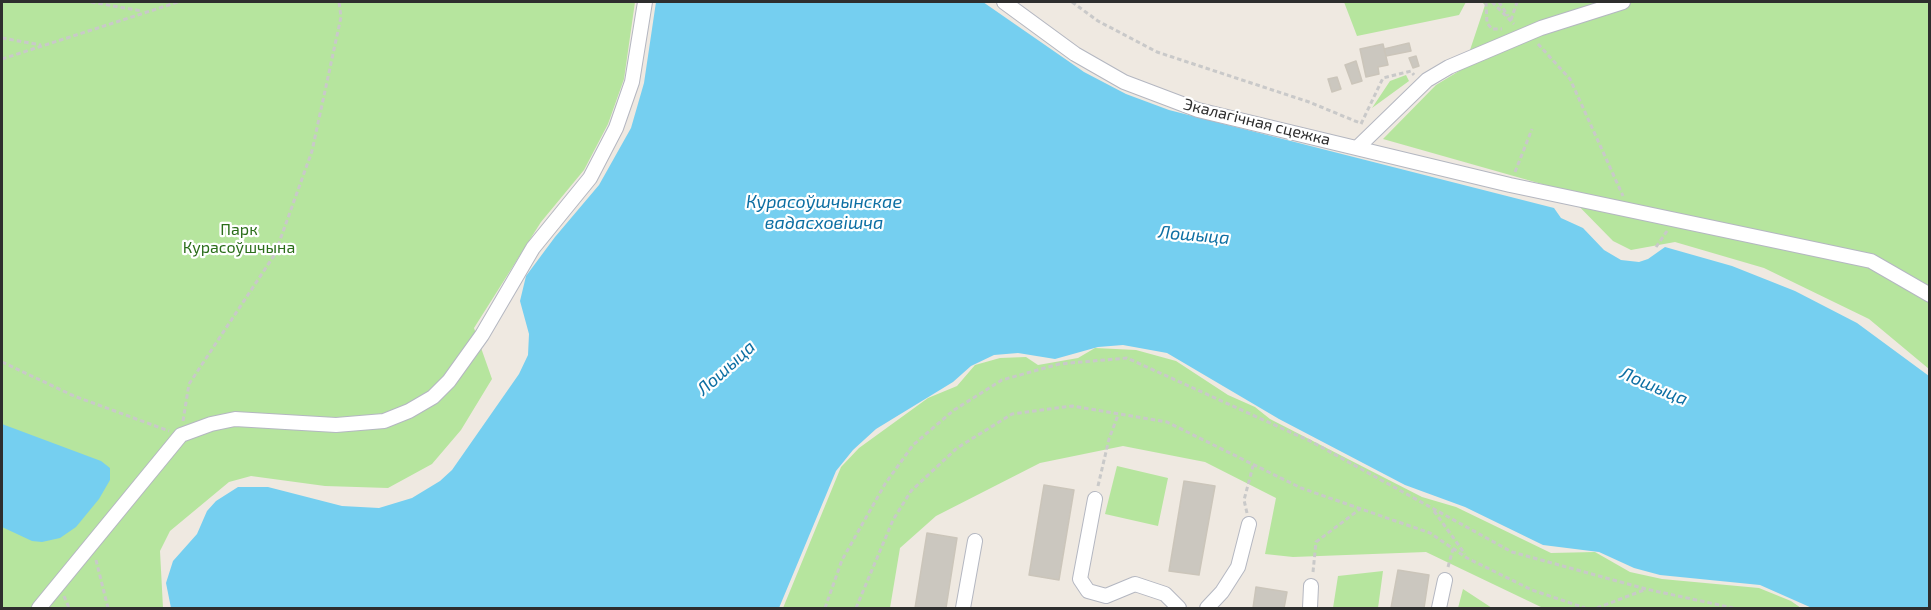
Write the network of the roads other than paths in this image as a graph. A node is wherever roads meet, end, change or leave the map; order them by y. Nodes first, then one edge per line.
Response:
1 (645, 2) edge
2 (1004, 2) edge
3 (1623, 2) edge
4 (1358, 147) junction
5 (1929, 295) edge
6 (1095, 500) road end
7 (1250, 524) dead end
8 (975, 541) dead end
9 (1445, 580) road end
10 (1311, 586) road end
11 (39, 609) edge
12 (963, 609) edge
13 (1179, 609) edge
14 (1207, 609) edge
15 (1310, 609) edge
16 (1439, 609) edge

1 - 11 street
2 - 4 street, Экалагічная сцежка
3 - 4 street
4 - 5 street, Экалагічная сцежка
6 - 13 street
7 - 14 street
8 - 12 street
9 - 16 street
10 - 15 street

